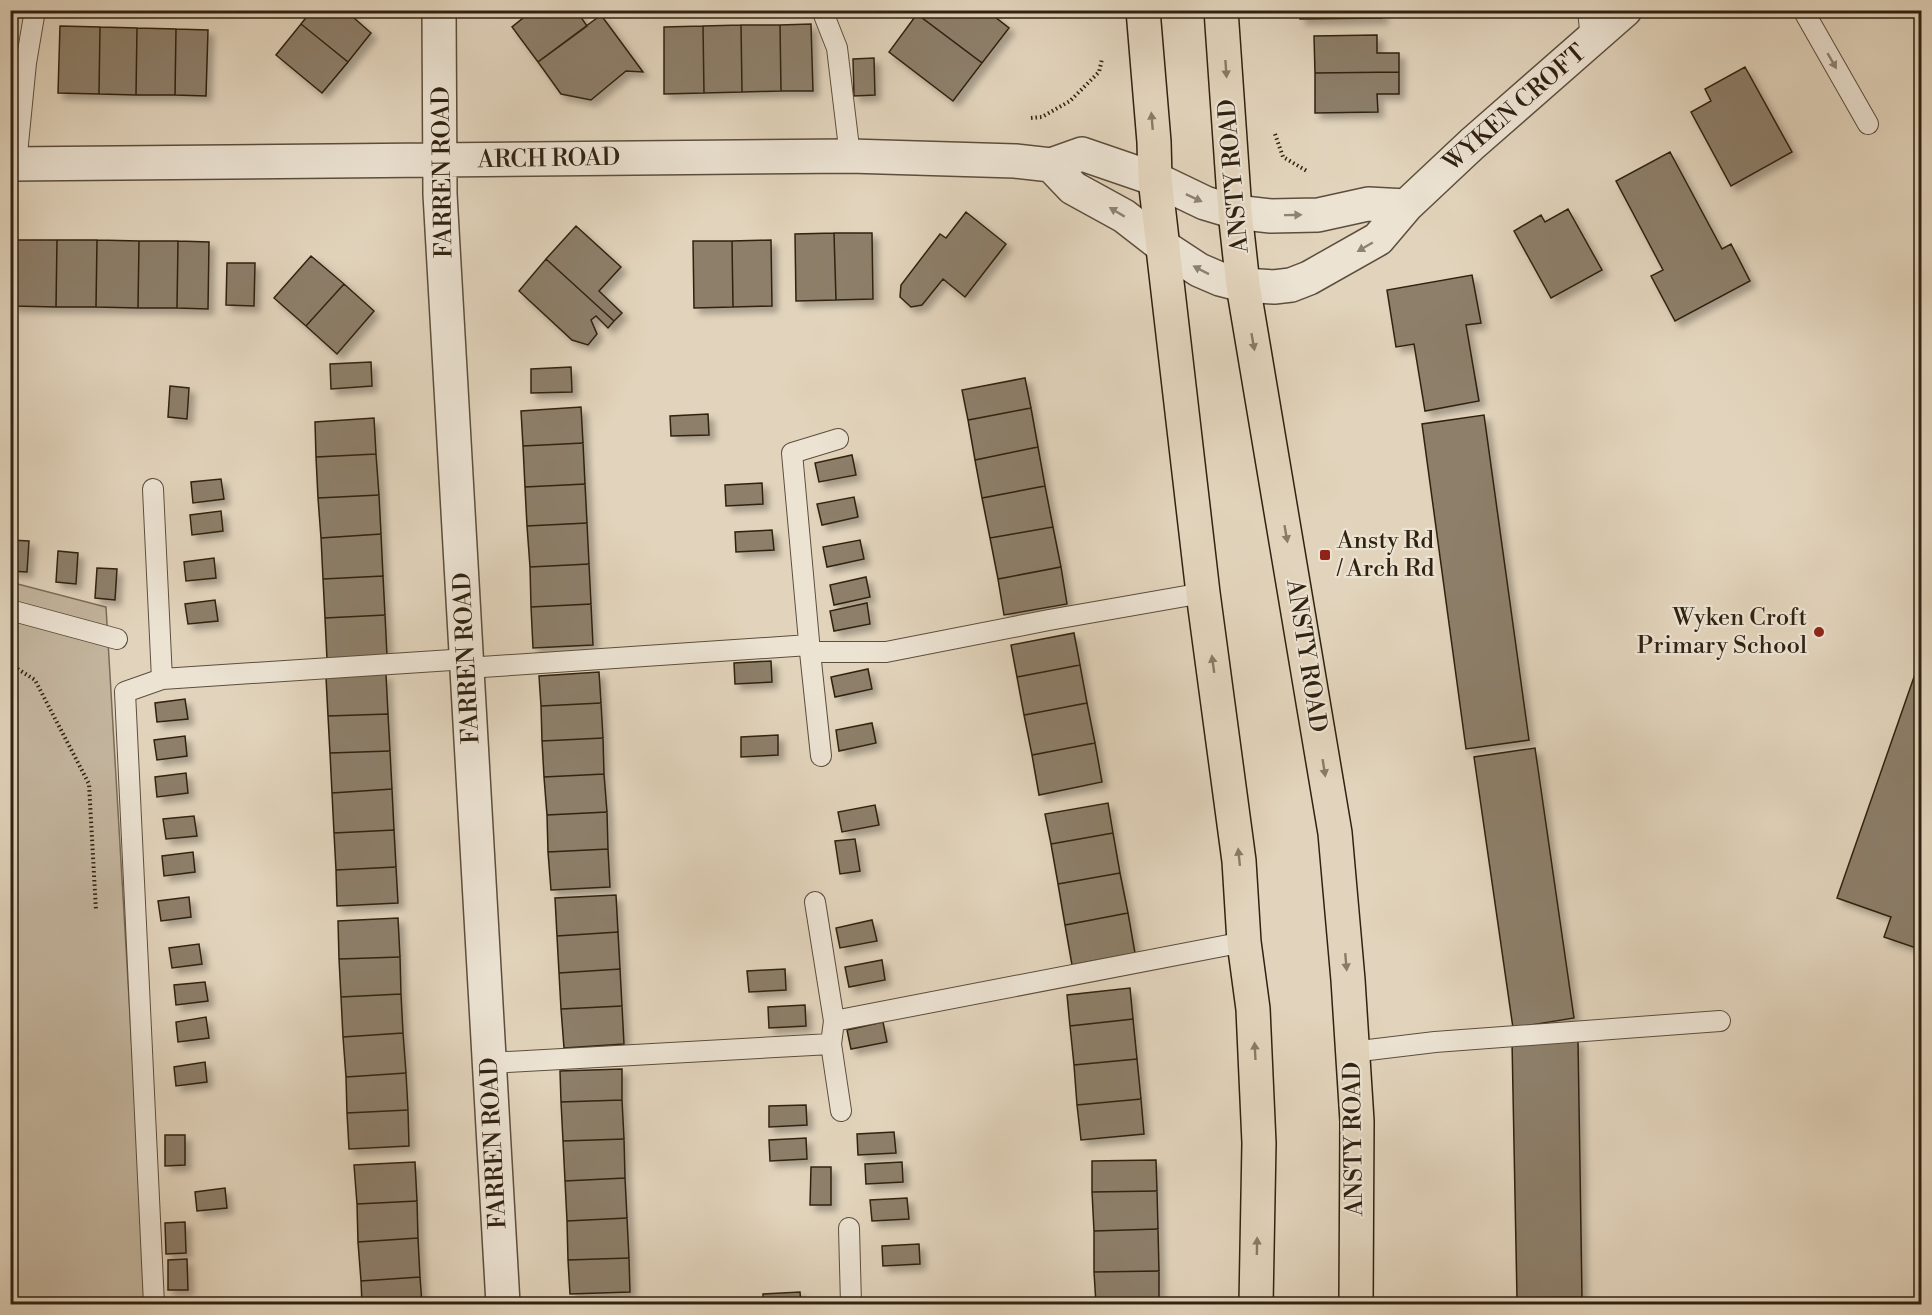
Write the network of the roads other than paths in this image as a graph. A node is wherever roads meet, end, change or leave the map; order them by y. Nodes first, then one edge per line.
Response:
1 (35, 10) edge
2 (439, 10) edge
3 (822, 10) edge
4 (1143, 10) edge
5 (1221, 10) edge
6 (1624, 10) edge
7 (1803, 10) edge
8 (1589, 25) edge
9 (1868, 124) dead end
10 (850, 156) junction
11 (440, 160) junction
12 (14, 164) edge
13 (1051, 165) junction
14 (1155, 179) junction
15 (1406, 206) junction
16 (1235, 212) junction
17 (1164, 247) junction
18 (1243, 285) junction
19 (838, 439) dead end
20 (153, 489) dead end
21 (1203, 593) junction
22 (10, 610) edge
23 (117, 639) dead end
24 (809, 648) junction
25 (467, 663) junction
26 (162, 679) junction
27 (821, 756) dead end
28 (815, 902) dead end
29 (1244, 942) junction
30 (834, 1021) junction
31 (1720, 1021) dead end
32 (831, 1044) junction
33 (1352, 1052) junction
34 (490, 1063) junction
35 (841, 1111) dead end
36 (849, 1228) dead end
37 (154, 1305) edge
38 (503, 1305) edge
39 (851, 1305) edge
40 (1256, 1305) edge
41 (1356, 1305) edge

1 - 12 lane
2 - 11 street, FARREN ROAD
3 - 10 lane
14 -> 4 highway
5 -> 16 highway, ANSTY ROAD
6 - 8 street, WYKEN CROFT
7 -> 9 lane
8 - 15 street, WYKEN CROFT
10 - 11 street, ARCH ROAD
10 - 13 street, ARCH ROAD
11 - 12 street, ARCH ROAD
11 - 25 street, FARREN ROAD
13 - 14 street
17 -> 13 street
14 -> 16 street
14 - 17 highway
16 -> 15 street
15 -> 18 street, WYKEN CROFT
16 - 18 highway, ANSTY ROAD
18 -> 17 street, WYKEN CROFT
17 - 21 highway
18 -> 33 highway, ANSTY ROAD
19 - 24 lane
20 - 26 lane
21 - 24 lane
29 -> 21 highway
22 - 23 lane
24 - 25 lane
24 - 27 lane
25 - 26 lane
25 - 34 street, FARREN ROAD
26 - 37 lane
28 - 30 lane
29 - 30 lane
40 -> 29 highway
30 - 32 lane
31 - 33 lane
32 - 34 lane
32 - 35 lane
33 - 41 highway, ANSTY ROAD
34 - 38 street, FARREN ROAD
36 - 39 lane

